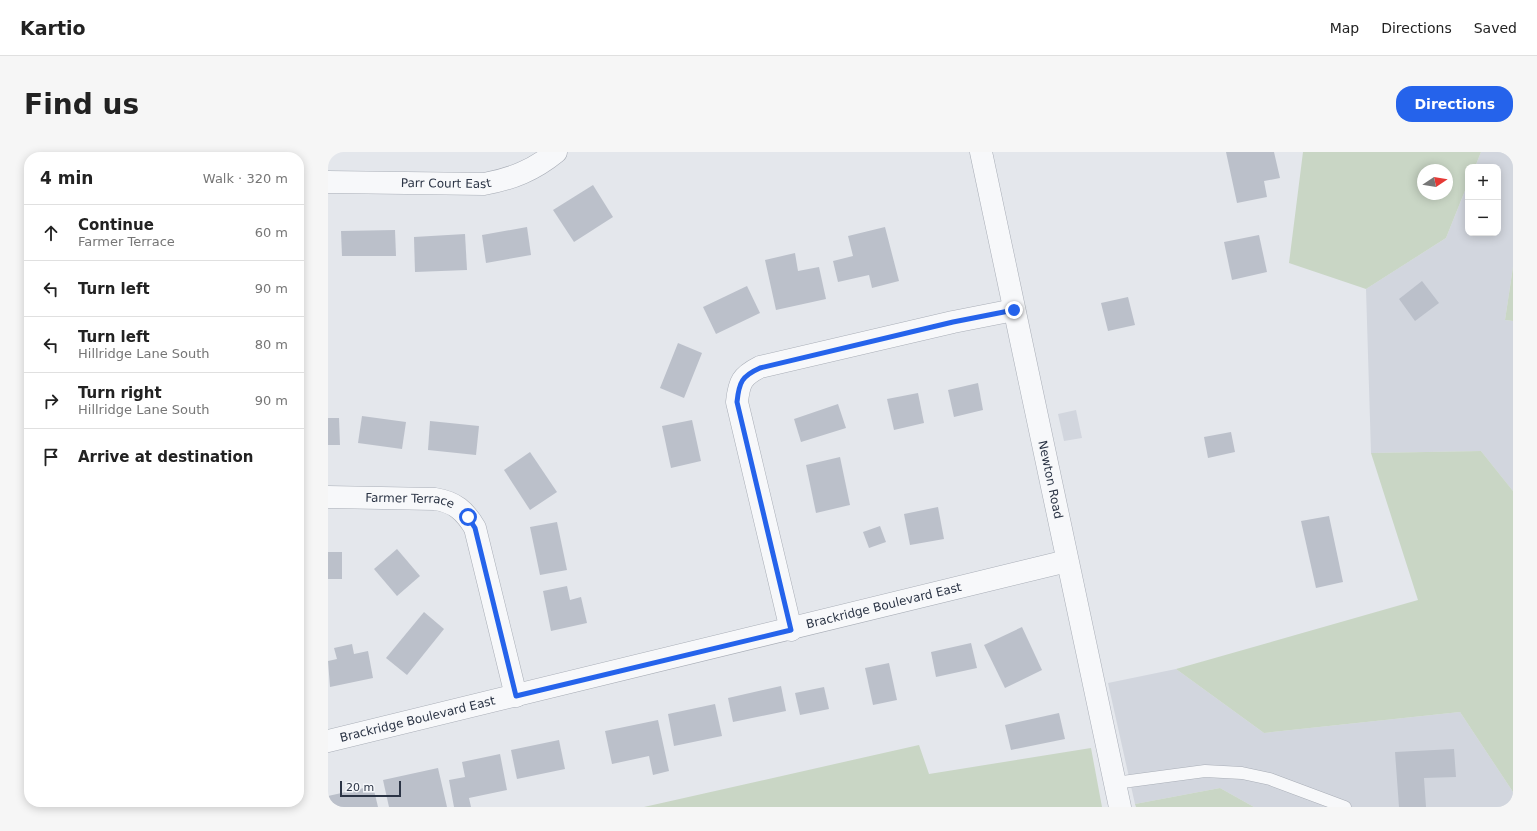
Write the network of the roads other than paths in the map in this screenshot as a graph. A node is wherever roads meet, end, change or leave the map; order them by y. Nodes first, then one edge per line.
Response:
1 (556, 152) edge
2 (981, 152) edge
3 (328, 182) edge
4 (1014, 310) junction
5 (328, 497) edge
6 (1067, 561) junction
7 (791, 630) junction
8 (516, 696) junction
9 (328, 741) edge
10 (1115, 783) junction
11 (1120, 807) edge
12 (1345, 807) edge

1 - 3 street, Parr Court East
2 - 4 street, Newton Road
4 - 6 street, Newton Road
4 - 7 street
5 - 8 street, Farmer Terrace
6 - 7 street, Brackridge Boulevard East
6 - 10 street, Newton Road
7 - 8 street, Brackridge Boulevard East
8 - 9 street, Brackridge Boulevard East
10 - 11 street, Newton Road
10 - 12 lane

